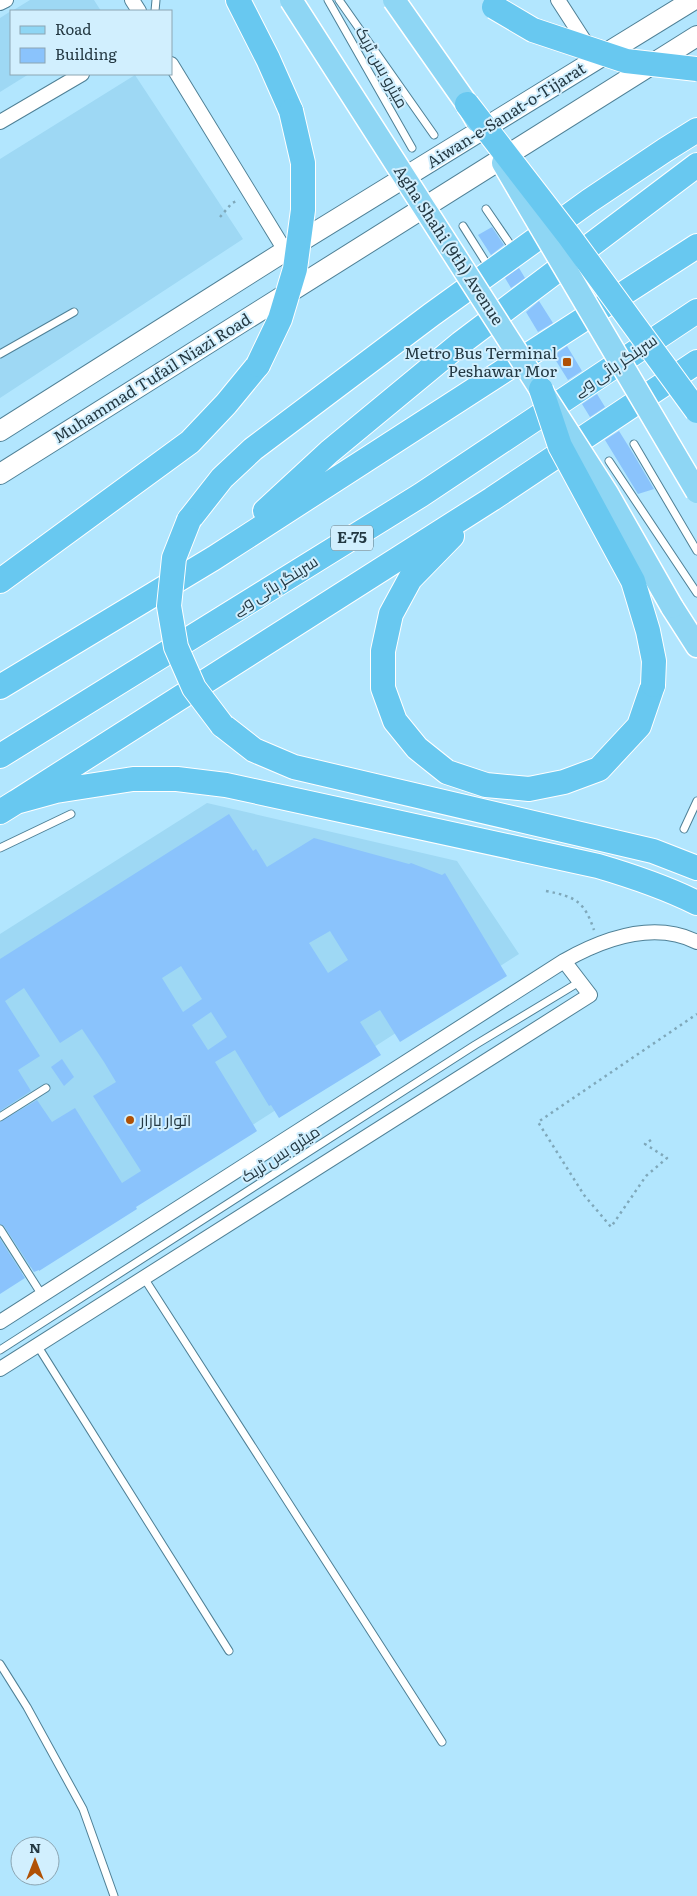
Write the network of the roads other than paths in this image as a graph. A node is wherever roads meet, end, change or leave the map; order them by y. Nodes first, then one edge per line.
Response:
1 (6, 0) edge
2 (238, 0) edge
3 (291, 0) edge
4 (328, 0) edge
5 (339, 0) edge
6 (394, 0) edge
7 (558, 0) edge
8 (693, 0) edge
9 (489, 3) edge
10 (0, 4) edge
11 (697, 36) edge
12 (597, 60) junction
13 (172, 66) edge
14 (697, 69) edge
15 (80, 75) edge
16 (467, 104) junction
17 (0, 122) edge
18 (697, 130) edge
19 (434, 135) dead end
20 (412, 148) dead end
21 (697, 165) edge
22 (486, 209) dead end
23 (463, 226) dead end
24 (697, 246) edge
25 (512, 247) dead end
26 (285, 251) junction
27 (485, 261) dead end
28 (304, 282) junction
29 (697, 311) edge
30 (74, 312) dead end
31 (0, 354) edge
32 (697, 362) edge
33 (541, 389) junction
34 (697, 411) edge
35 (0, 431) edge
36 (634, 444) dead end
37 (609, 461) dead end
38 (0, 474) edge
39 (697, 492) edge
40 (492, 499) junction
41 (697, 550) edge
42 (214, 558) junction
43 (0, 581) edge
44 (697, 594) edge
45 (697, 646) edge
46 (0, 687) edge
47 (0, 756) edge
48 (697, 801) edge
49 (8, 807) edge
50 (71, 814) dead end
51 (684, 829) dead end
52 (0, 848) edge
53 (697, 868) edge
54 (697, 903) edge
55 (697, 942) edge
56 (564, 961) junction
57 (576, 984) dead end
58 (46, 1088) dead end
59 (0, 1117) edge
60 (0, 1229) edge
61 (144, 1278) junction
62 (42, 1295) junction
63 (0, 1322) edge
64 (37, 1346) junction
65 (0, 1350) edge
66 (0, 1369) edge
67 (229, 1651) dead end
68 (0, 1664) edge
69 (442, 1742) dead end
70 (114, 1896) edge

1 - 10 street
2 - 43 highway, bridge
3 - 33 main road, Agha Shahi (9th) Avenue, bridge
4 - 20 lane, میٹرو بس ٹریک
5 - 19 lane, میٹرو بس ٹریک
6 - 16 main road, bridge
7 - 12 street
8 - 12 main road, Aiwan-e-Sanat-o-Tijarat
9 - 14 highway, bridge
11 - 28 main road
12 - 26 main road, Aiwan-e-Sanat-o-Tijarat
13 - 26 street
15 - 17 street
16 - 34 highway, bridge
16 - 39 main road, bridge
18 - 53 highway, bridge
21 - 42 highway
22 - 25 lane
23 - 27 lane
24 - 42 highway
26 - 28 street
26 - 35 main road, Aiwan-e-Sanat-o-Tijarat
28 - 38 main road, Muhammad Tufail Niazi Road
29 - 47 highway, سرینگر ہائی وے / E-75
30 - 31 lane
32 - 40 highway
33 - 40 highway, bridge
33 - 45 main road, Agha Shahi (9th) Avenue, bridge
36 - 41 lane
37 - 44 lane
40 - 49 highway
42 - 46 highway
48 - 51 lane
49 - 54 highway
50 - 52 lane
55 - 56 street
56 - 61 street
56 - 62 street
57 - 65 lane, میٹرو بس ٹریک
58 - 59 lane
60 - 62 lane
61 - 64 street
61 - 69 lane
62 - 63 street
64 - 66 street
64 - 67 lane
68 - 70 lane

